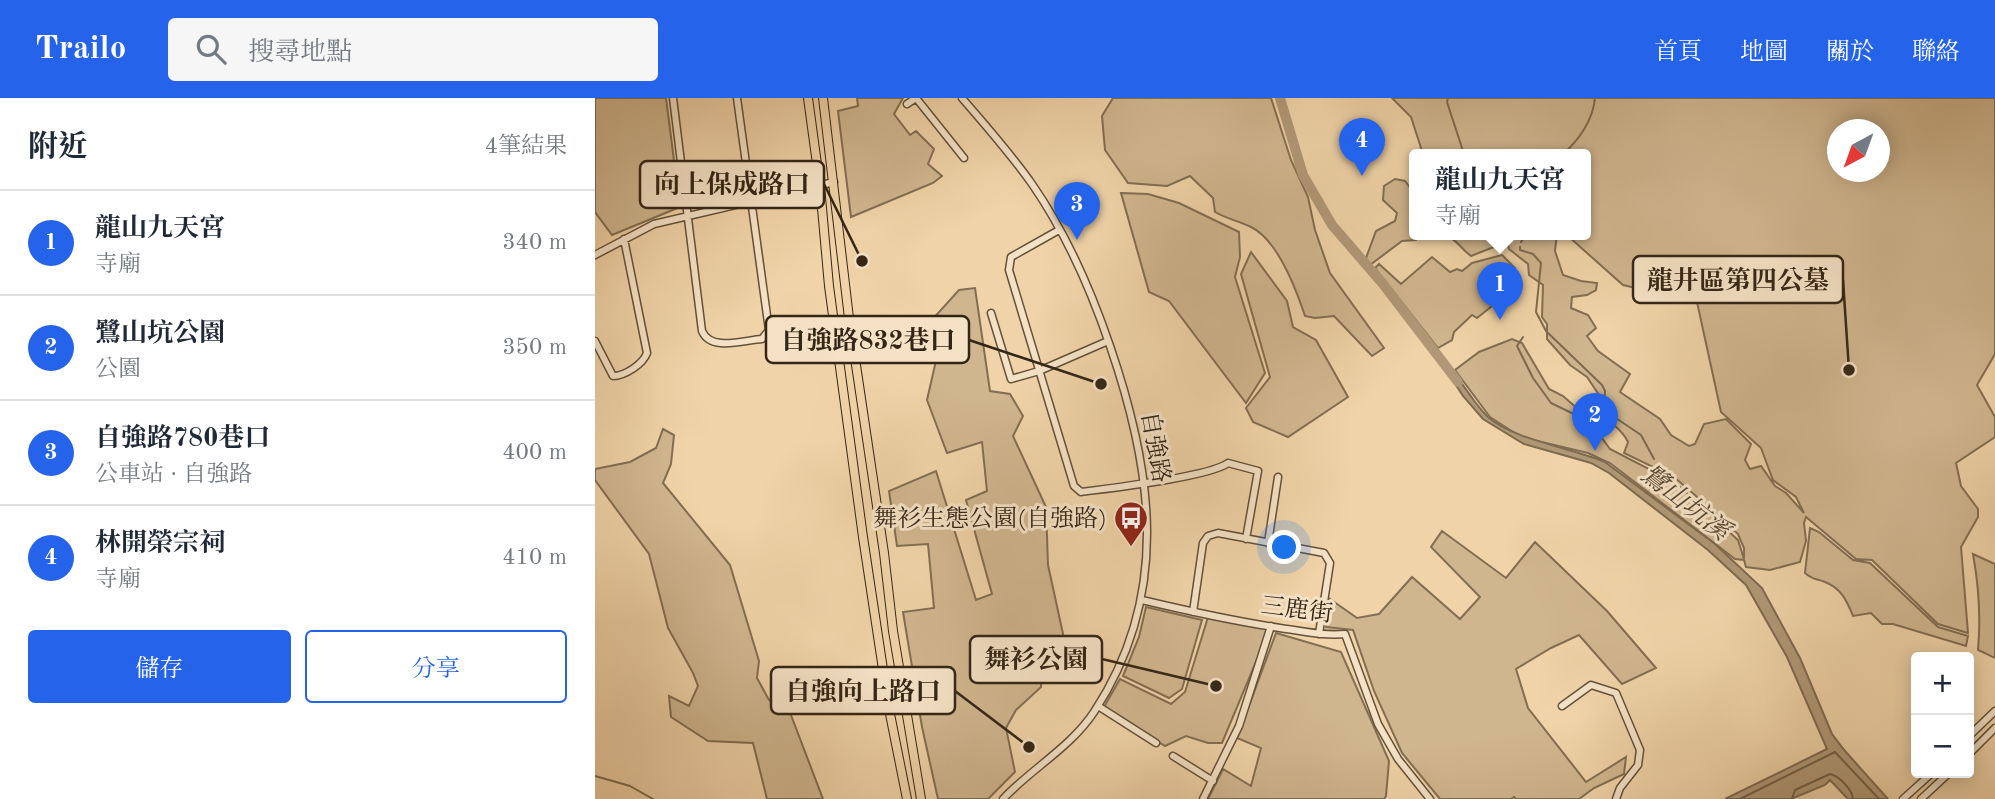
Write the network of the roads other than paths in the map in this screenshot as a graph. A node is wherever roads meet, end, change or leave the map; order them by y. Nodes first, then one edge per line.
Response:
1 (673, 98) edge
2 (737, 98) edge
3 (808, 98) edge
4 (823, 98) edge
5 (916, 98) edge
6 (962, 98) edge
7 (907, 104) dead end
8 (964, 158) dead end
9 (834, 183) junction
10 (820, 186) junction
11 (751, 200) junction
12 (687, 216) junction
13 (1059, 230) junction
14 (624, 239) junction
15 (595, 255) edge
16 (991, 313) dead end
17 (595, 341) edge
18 (1108, 341) junction
19 (1039, 371) junction
20 (1278, 477) dead end
21 (1145, 482) junction
22 (1246, 539) junction
23 (1268, 543) junction
24 (1142, 600) junction
25 (1193, 612) junction
26 (1271, 626) junction
27 (1319, 634) junction
28 (1098, 706) junction
29 (1562, 706) dead end
30 (1995, 711) edge
31 (1995, 728) edge
32 (1974, 731) edge
33 (1156, 743) dead end
34 (1974, 749) edge
35 (1173, 756) dead end
36 (1926, 778) edge
37 (1944, 778) edge
38 (1213, 781) junction
39 (907, 799) edge
40 (921, 799) edge
41 (1003, 799) edge
42 (1203, 799) edge
43 (1430, 799) edge
44 (1616, 799) edge
45 (1903, 799) edge
46 (1921, 799) edge

1 - 12 street
2 - 11 street
3 - 10 main road
4 - 9 main road
5 - 7 street
5 - 8 street
6 - 13 street, 自強路
9 - 10 street
9 - 40 main road
10 - 11 street
10 - 39 main road
11 - 12 street
11 - 12 street
12 - 14 street
13 - 18 street, 自強路
13 - 19 street
14 - 15 street
14 - 17 street
16 - 19 street
18 - 19 street
18 - 21 street, 自強路
19 - 21 street
20 - 23 street
21 - 22 street
21 - 24 street, 自強路
22 - 23 street
22 - 25 street
23 - 27 street
24 - 25 street, 三鹿街
24 - 28 street, 自強路
25 - 26 street, 三鹿街
26 - 27 street, 三鹿街
26 - 38 street
27 - 43 street, 三鹿街
28 - 33 street
28 - 41 street, 自強路
29 - 44 street
30 - 32 street
31 - 34 street
35 - 38 street
36 - 45 street
37 - 46 street
38 - 42 street

